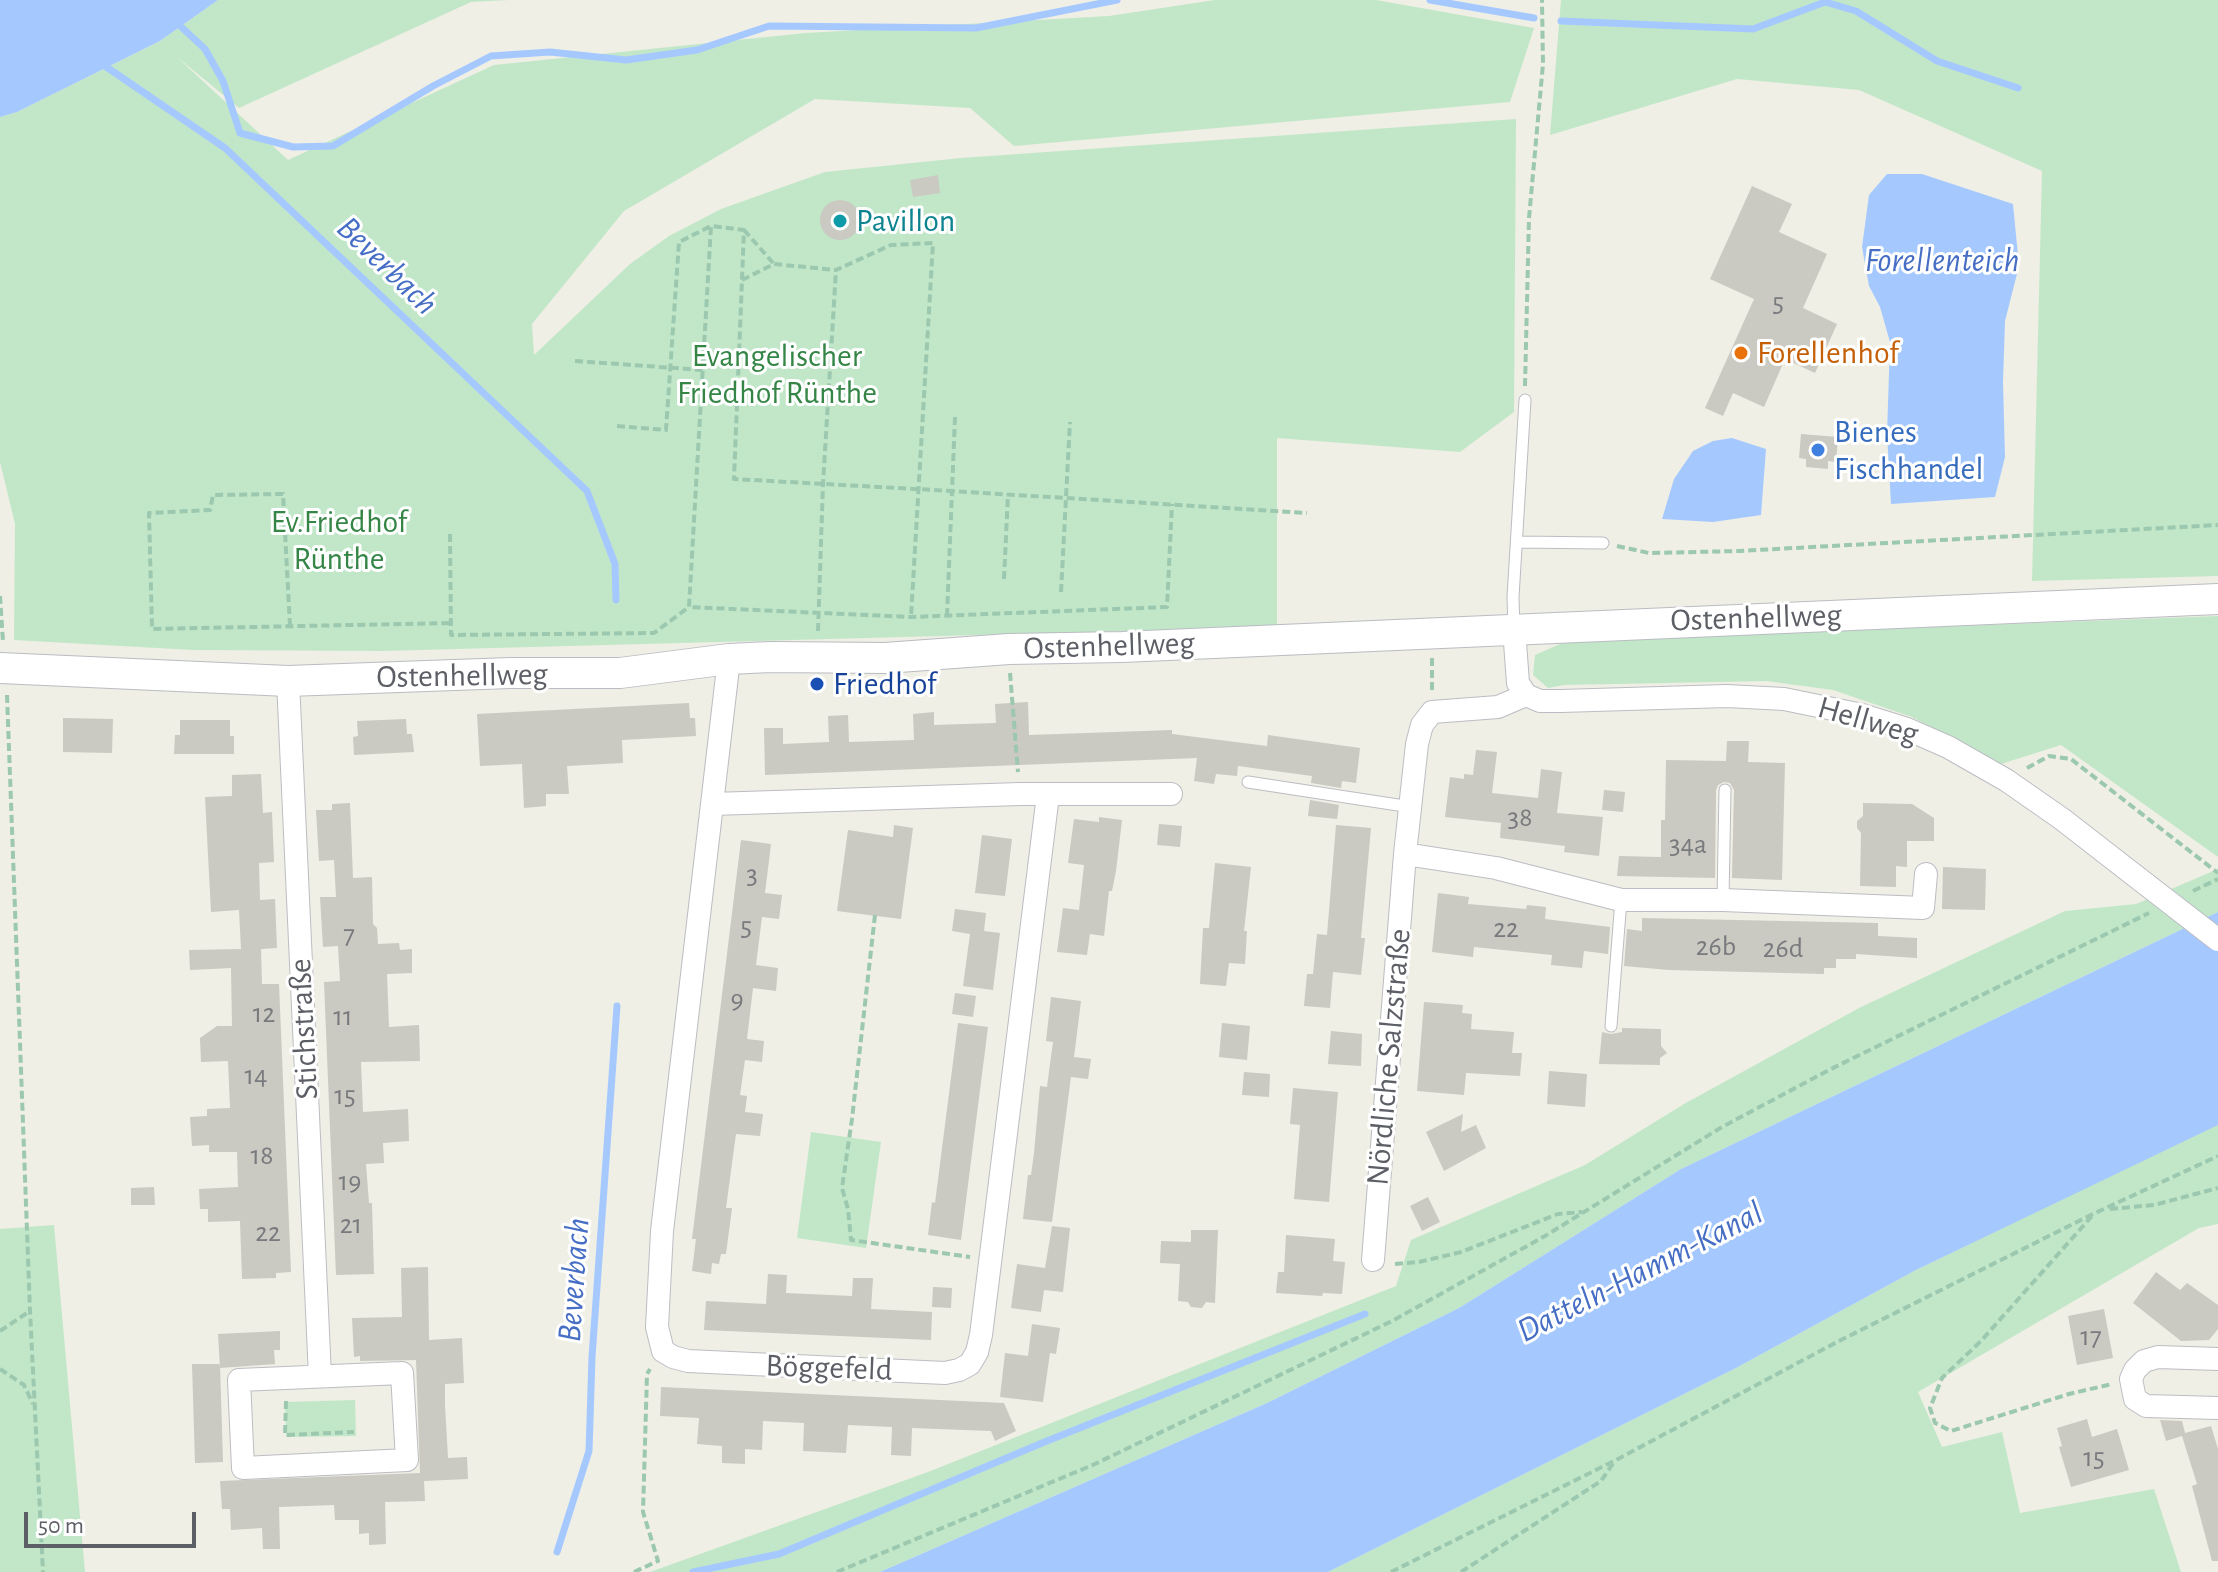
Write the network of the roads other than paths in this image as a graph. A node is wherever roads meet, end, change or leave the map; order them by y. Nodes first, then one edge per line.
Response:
1 (1525, 400) road end
2 (1518, 542) junction
3 (1603, 543) road end
4 (2218, 599) edge
5 (1514, 629) junction
6 (729, 659) junction
7 (3, 668) edge
8 (288, 681) junction
9 (1526, 695) junction
10 (1248, 782) dead end
11 (1725, 790) dead end
12 (1171, 794) dead end
13 (1048, 795) junction
14 (713, 804) junction
15 (1411, 807) junction
16 (1405, 854) junction
17 (1926, 874) dead end
18 (1621, 900) junction
19 (1723, 900) junction
20 (2218, 940) edge
21 (1611, 1026) dead end
22 (1373, 1260) road end
23 (2218, 1359) edge
24 (312, 1377) junction
25 (2218, 1408) edge

1 - 2 lane
2 - 3 lane
2 - 5 lane
4 - 5 main road, Ostenhellweg
5 - 6 main road, Ostenhellweg
5 - 9 street
6 - 8 main road, Ostenhellweg
6 - 14 street
7 - 8 main road, Ostenhellweg
8 - 24 street, Stichstraße
9 - 15 street, Nördliche Salzstraße
9 - 20 street, Hellweg, bridge
10 - 15 lane
11 - 19 lane
12 - 13 street
13 - 14 street
13 - 14 street, Böggefeld
15 - 16 street, Nördliche Salzstraße
16 - 18 street
16 - 22 street, Nördliche Salzstraße
17 - 19 street
18 - 19 street
18 - 21 lane
23 - 25 street
24 - 24 street

